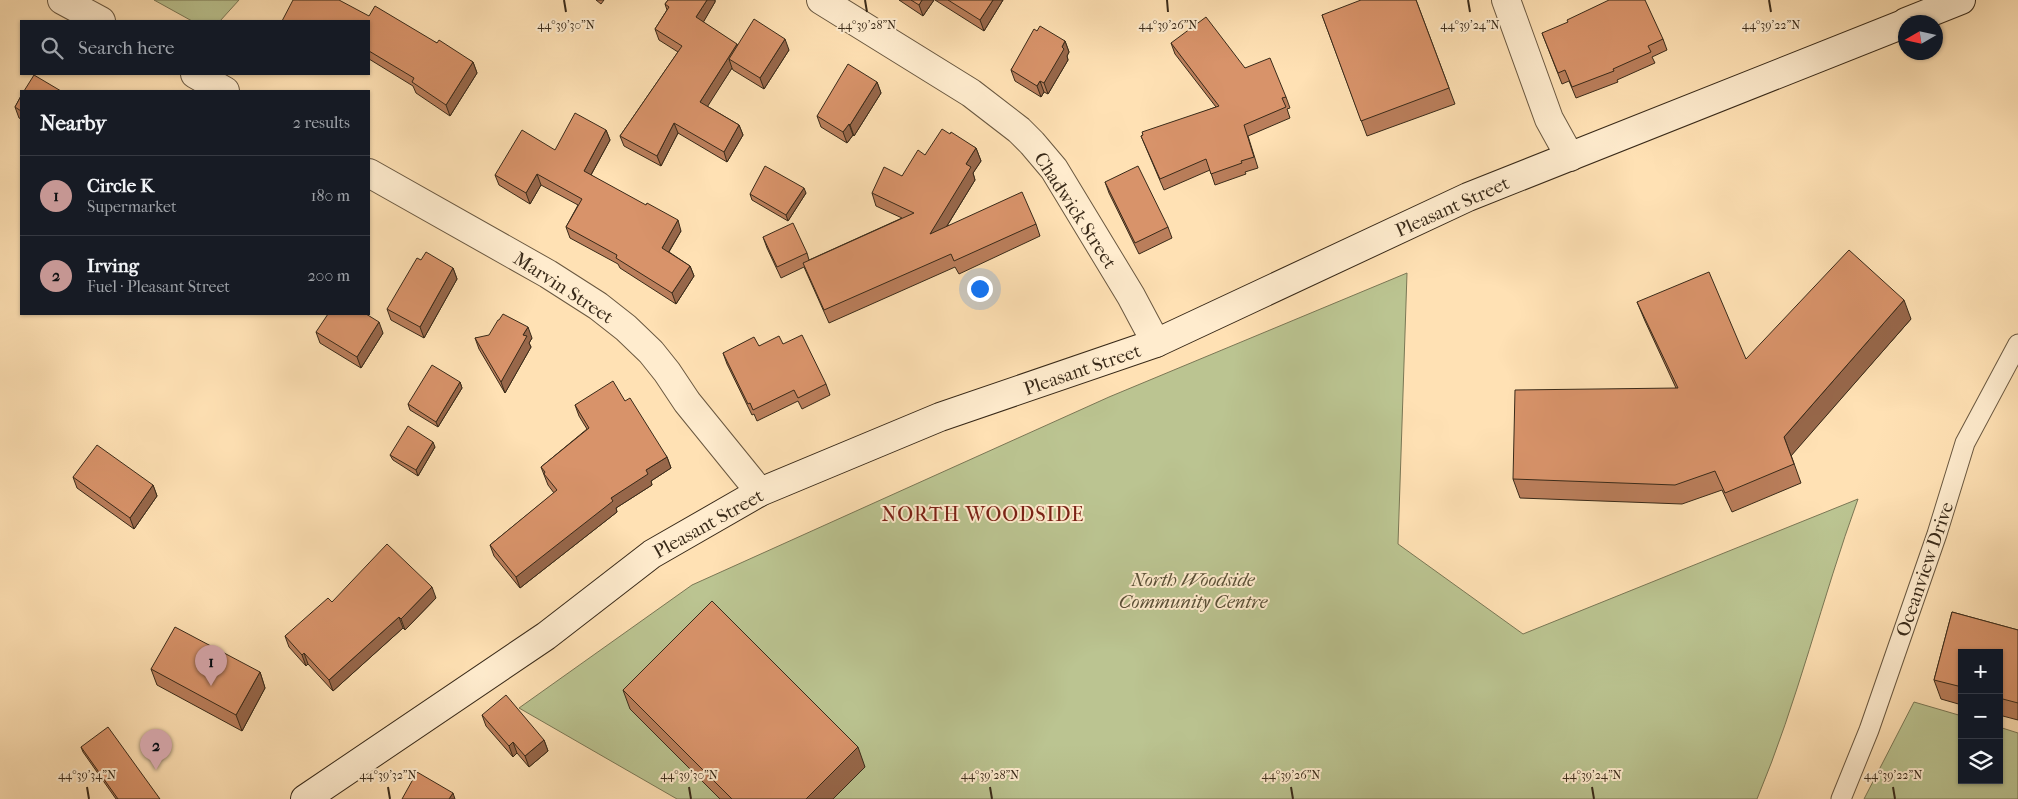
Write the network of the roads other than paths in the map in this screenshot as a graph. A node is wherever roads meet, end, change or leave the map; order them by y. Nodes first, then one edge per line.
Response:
1 (62, 0) edge
2 (821, 0) edge
3 (1506, 0) edge
4 (1961, 0) edge
5 (1925, 15) edge
6 (99, 20) edge
7 (1898, 26) edge
8 (196, 75) edge
9 (223, 90) edge
10 (1570, 157) junction
11 (370, 173) edge
12 (1156, 343) junction
13 (2018, 344) edge
14 (760, 492) junction
15 (307, 799) edge
16 (1840, 799) edge

1 - 6 main road
2 - 12 main road, Chadwick Street
3 - 10 main road
4 - 5 main road, Pleasant Street
7 - 10 main road, Pleasant Street
8 - 9 main road
10 - 12 main road, Pleasant Street
11 - 14 main road, Marvin Street
12 - 14 main road, Pleasant Street
13 - 16 lane, Oceanview Drive
14 - 15 main road, Pleasant Street

